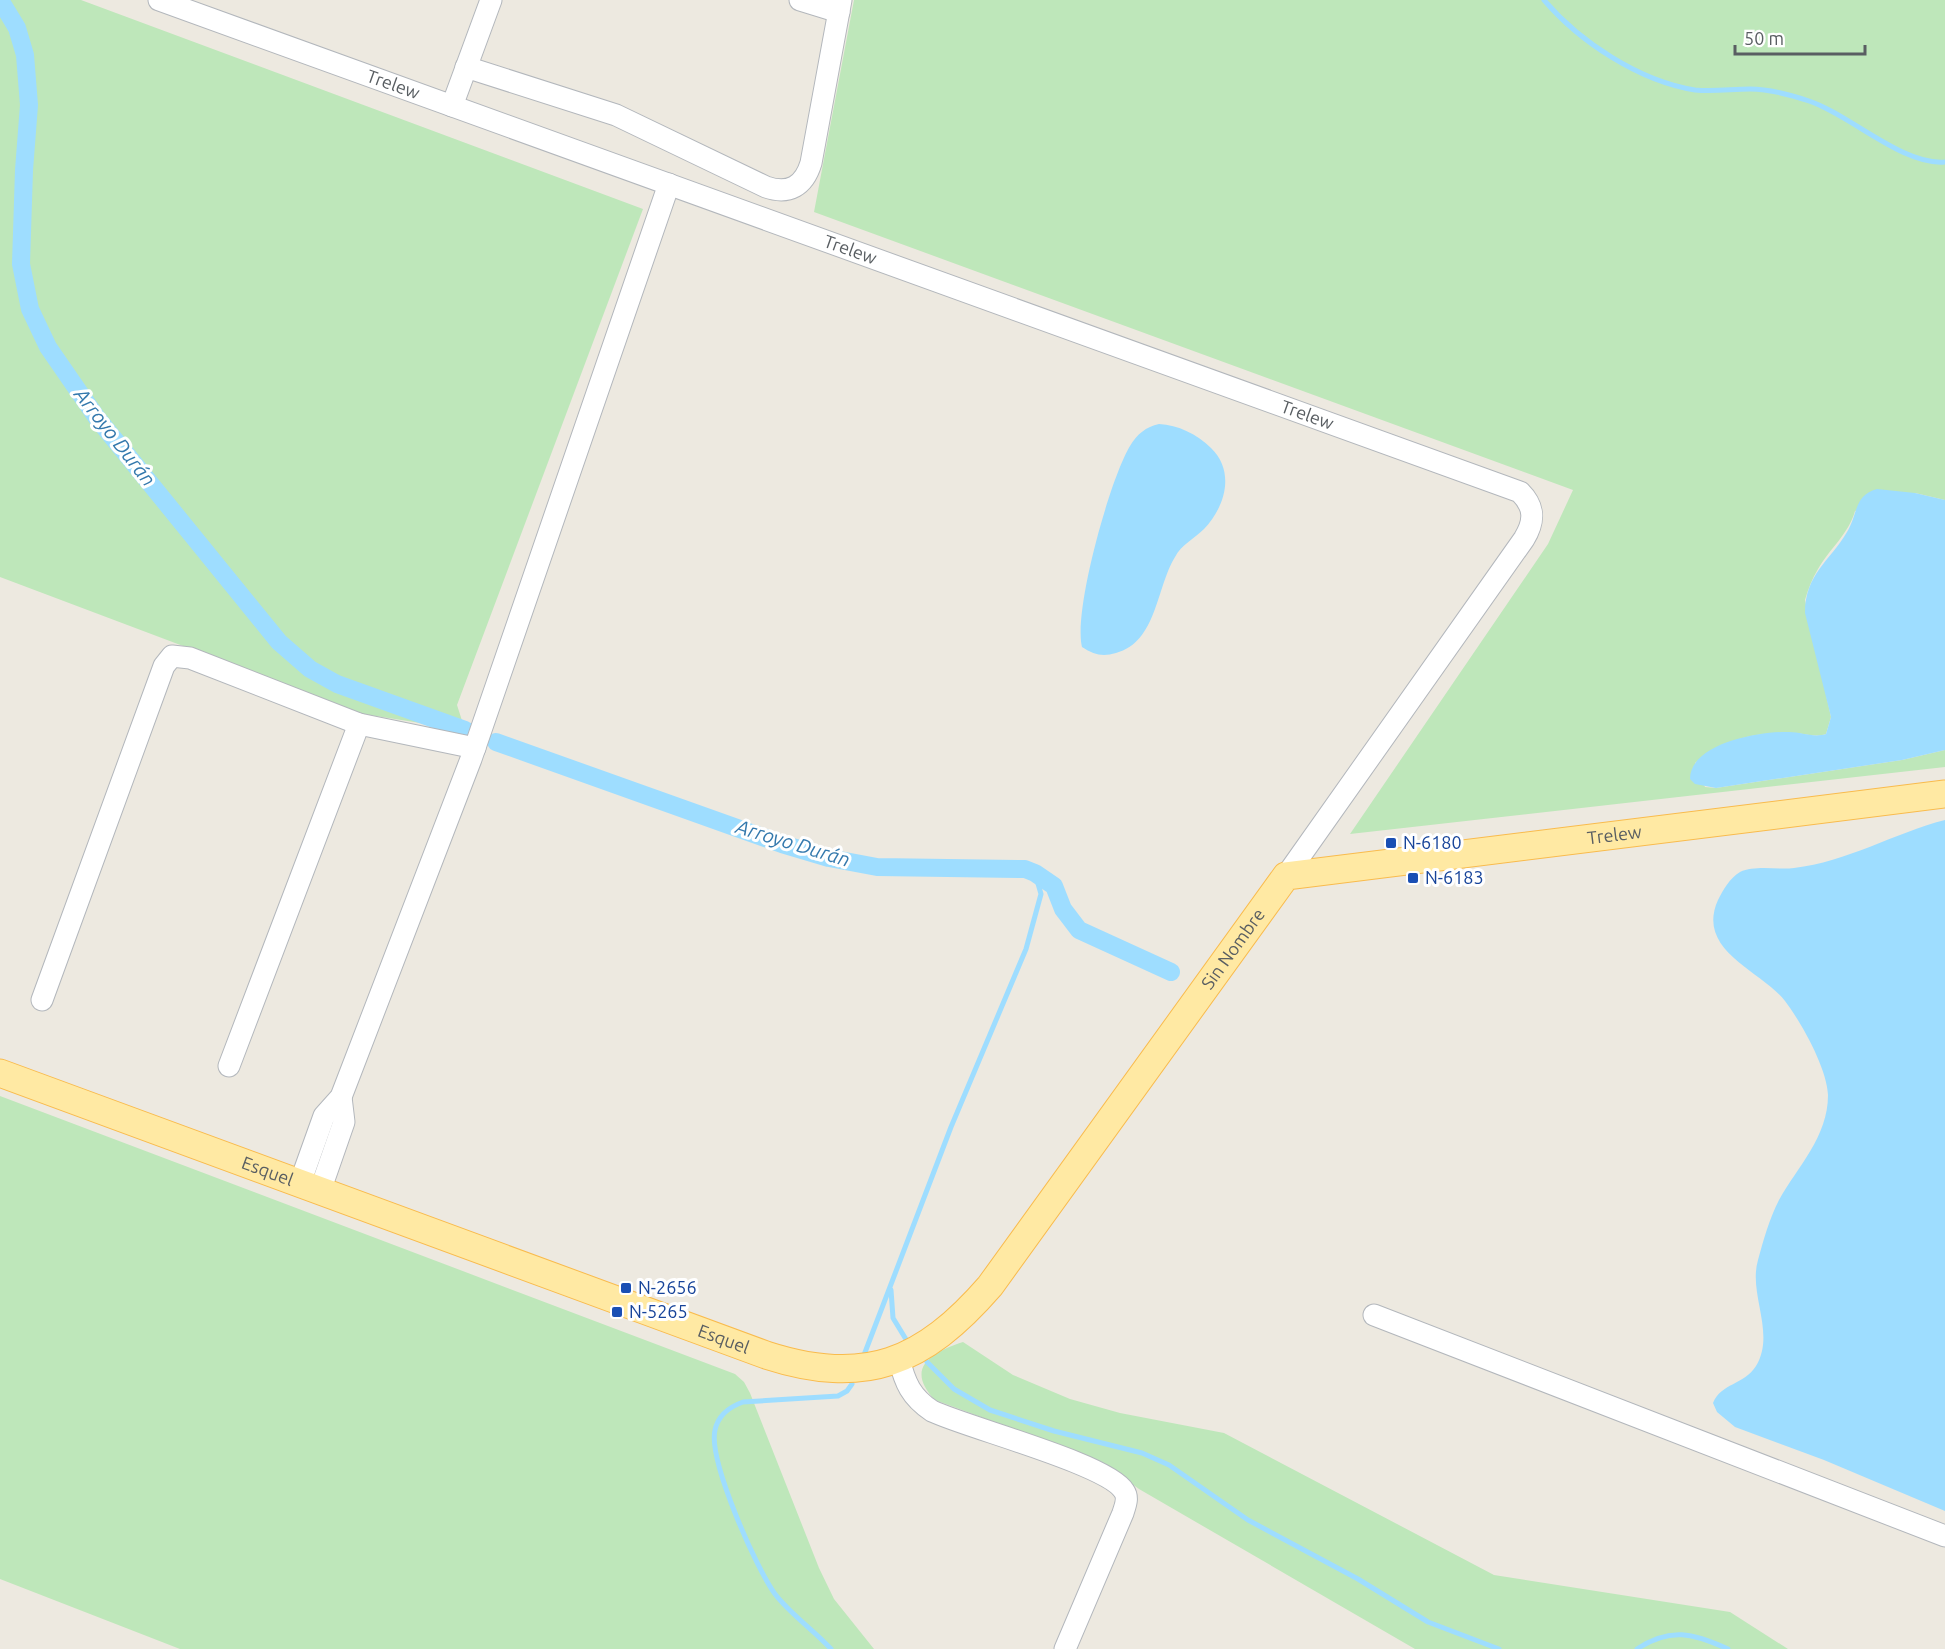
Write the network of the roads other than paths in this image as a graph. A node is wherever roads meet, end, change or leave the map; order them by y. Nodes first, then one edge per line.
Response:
1 (159, 0) edge
2 (492, 0) edge
3 (800, 0) edge
4 (840, 6) edge
5 (466, 67) junction
6 (452, 106) junction
7 (669, 184) junction
8 (1532, 510) joint
9 (359, 724) junction
10 (475, 748) junction
11 (1945, 794) edge
12 (1286, 876) junction
13 (42, 1000) dead end
14 (229, 1066) dead end
15 (0, 1073) edge
16 (310, 1187) junction
17 (1374, 1315) dead end
18 (899, 1359) junction
19 (1945, 1536) edge
20 (1065, 1649) edge

1 - 6 street, Trelew
2 - 5 street
3 - 4 street
4 - 5 street
5 - 6 street
6 - 7 street, Trelew
7 - 8 street, Trelew
7 - 10 street
8 - 12 street, Sin Nombre
9 - 10 street
9 - 13 street
9 - 14 street
10 - 16 street
11 - 12 main road, Trelew
12 - 18 main road, Sin Nombre
15 - 16 main road, Esquel
16 - 18 main road, Esquel
17 - 19 street
18 - 20 street

